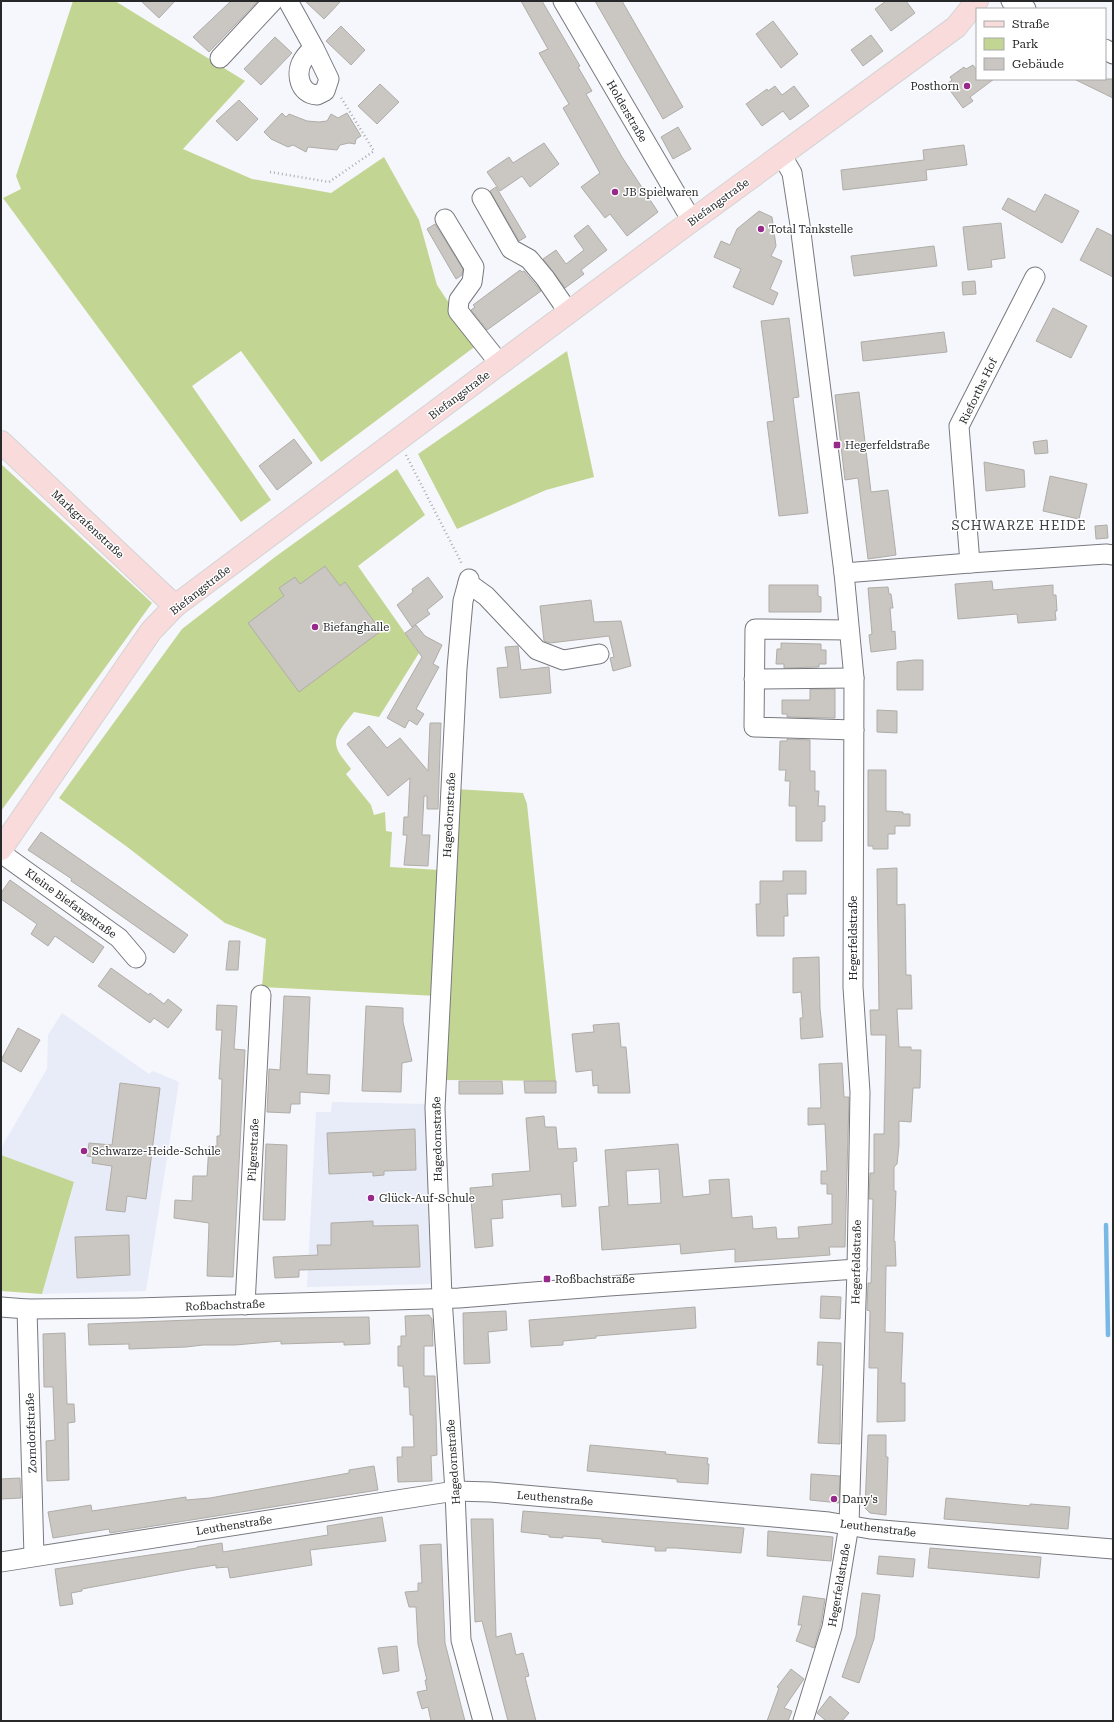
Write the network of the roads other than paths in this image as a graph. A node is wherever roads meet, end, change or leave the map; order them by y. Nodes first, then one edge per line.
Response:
1 (273, 1) edge
2 (288, 1) edge
3 (563, 1) edge
4 (977, 1) edge
5 (1011, 1) edge
6 (1024, 8) edge
7 (314, 48) junction
8 (220, 58) dead end
9 (782, 156) junction
10 (482, 198) dead end
11 (444, 219) dead end
12 (692, 221) junction
13 (1035, 277) dead end
14 (569, 313) junction
15 (500, 364) junction
16 (1, 442) edge
17 (1113, 555) edge
18 (970, 562) junction
19 (844, 573) junction
20 (175, 606) junction
21 (849, 630) junction
22 (599, 654) dead end
23 (854, 678) junction
24 (754, 679) junction
25 (854, 730) junction
26 (1, 849) edge
27 (1, 853) edge
28 (136, 958) dead end
29 (261, 996) dead end
30 (857, 1269) junction
31 (442, 1298) junction
32 (245, 1304) junction
33 (1, 1307) edge
34 (27, 1310) junction
35 (456, 1491) junction
36 (849, 1526) junction
37 (1113, 1548) edge
38 (34, 1556) junction
39 (1, 1562) edge
40 (483, 1721) edge
41 (803, 1721) edge

1 - 8 street
2 - 7 street
3 - 12 street, Holderstraße
4 - 9 main road, Biefangstraße
5 - 6 street
7 - 7 street
9 - 12 main road, Biefangstraße
9 - 19 street, Hegerfeldstraße
10 - 14 street
11 - 15 street
12 - 14 main road, Biefangstraße
13 - 18 street, Rieforths Hof
14 - 15 main road, Biefangstraße
15 - 20 main road, Biefangstraße
16 - 20 main road, Markgrafenstraße
17 - 18 street
18 - 19 street
19 - 21 street, Hegerfeldstraße
20 - 26 main road, Biefangstraße
21 - 23 street, Hegerfeldstraße
21 - 24 street
22 - 31 street, Hagedornstraße
23 - 24 street
23 - 25 street, Hegerfeldstraße
24 - 25 street
25 - 30 street, Hegerfeldstraße
27 - 28 street, Kleine Biefangstraße
29 - 32 street, Pilgerstraße
30 - 31 street, Roßbachstraße
30 - 36 street, Hegerfeldstraße
31 - 32 street, Roßbachstraße
31 - 35 street, Hagedornstraße
32 - 34 street, Roßbachstraße
33 - 34 street, Roßbachstraße
34 - 38 street, Zorndorfstraße
35 - 36 street, Leuthenstraße
35 - 38 street, Leuthenstraße
35 - 40 street, Hagedornstraße
36 - 37 street, Leuthenstraße
36 - 41 street, Hegerfeldstraße
38 - 39 street, Leuthenstraße

